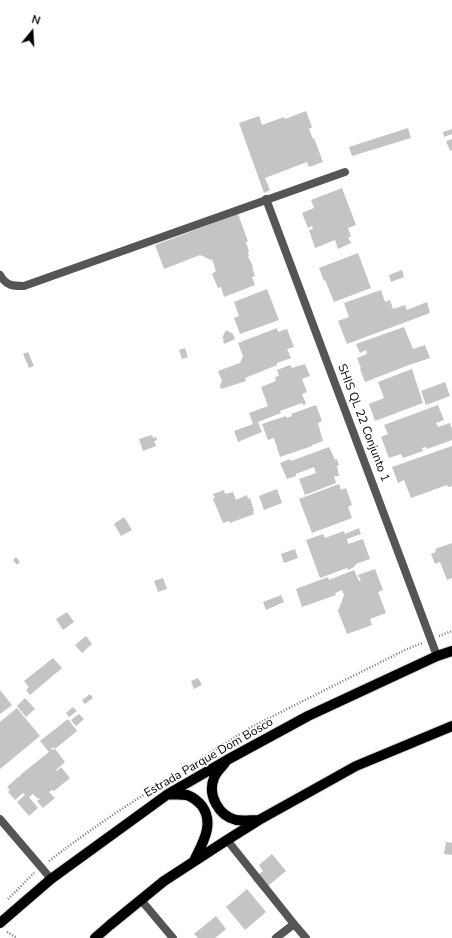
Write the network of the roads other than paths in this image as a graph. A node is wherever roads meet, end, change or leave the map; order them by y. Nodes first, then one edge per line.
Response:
1 (345, 172) dead end
2 (266, 199) junction
3 (0, 275) edge
4 (452, 651) edge
5 (438, 656) junction
6 (452, 726) edge
7 (227, 760) junction
8 (168, 794) junction
9 (0, 819) edge
10 (259, 820) junction
11 (227, 840) junction
12 (194, 861) junction
13 (50, 879) junction
14 (141, 900) junction
15 (0, 923) edge
16 (294, 924) junction
17 (95, 938) edge
18 (173, 938) edge
19 (276, 938) edge
20 (306, 938) edge

1 - 2 street
2 - 3 street
2 - 5 street, SHIS QL 22 Conjunto 1
4 - 5 main road, Estrada Parque Dom Bosco
5 - 7 main road, Estrada Parque Dom Bosco
6 - 10 main road
7 - 8 main road, Estrada Parque Dom Bosco
7 - 10 main road
8 - 12 main road
8 - 13 main road, Estrada Parque Dom Bosco
9 - 13 street
10 - 11 main road
11 - 12 main road
11 - 16 street
12 - 14 main road
13 - 15 main road, Estrada Parque Dom Bosco
14 - 17 main road
14 - 18 street
16 - 19 street
16 - 20 street

